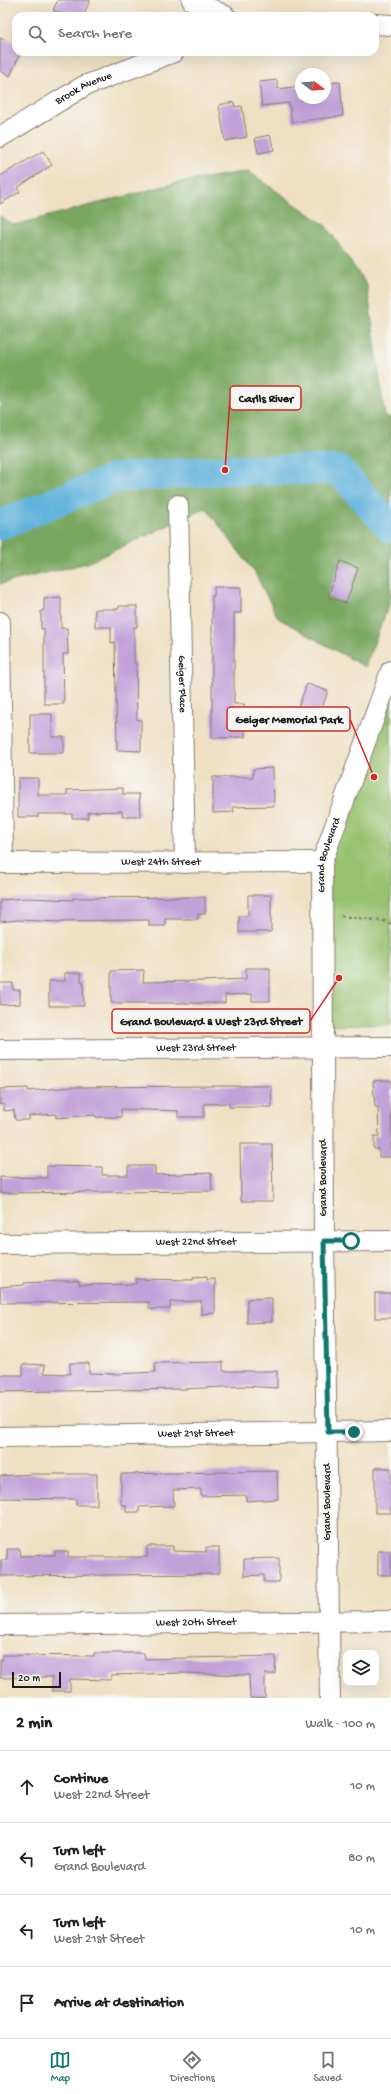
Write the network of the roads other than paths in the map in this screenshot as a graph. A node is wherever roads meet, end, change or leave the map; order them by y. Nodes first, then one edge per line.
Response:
1 (196, 5) edge
2 (214, 12) edge
3 (379, 24) edge
4 (391, 25) edge
5 (162, 56) edge
6 (4, 130) edge
7 (178, 505) dead end
8 (0, 622) edge
9 (391, 671) edge
10 (322, 862) junction
11 (1, 863) edge
12 (185, 863) junction
13 (323, 1047) junction
14 (391, 1047) edge
15 (0, 1050) edge
16 (324, 1241) junction
17 (391, 1241) edge
18 (0, 1244) edge
19 (391, 1431) edge
20 (328, 1432) junction
21 (0, 1437) edge
22 (391, 1621) edge
23 (329, 1622) junction
24 (0, 1625) edge
25 (330, 1698) edge

1 - 2 street
3 - 4 street
5 - 6 street, Brook Avenue
7 - 12 street, Geiger Place
8 - 11 street
9 - 10 street, Grand Boulevard
10 - 12 street, West 24th Street
10 - 13 street, Grand Boulevard
11 - 12 street, West 24th Street
13 - 14 street, West 23rd Street
13 - 15 street, West 23rd Street
13 - 16 street, Grand Boulevard
16 - 17 street, West 22nd Street
16 - 18 street, West 22nd Street
16 - 20 street, Grand Boulevard
19 - 20 street, West 21st Street
20 - 21 street, West 21st Street
20 - 23 street, Grand Boulevard
22 - 23 street, West 20th Street
23 - 24 street, West 20th Street
23 - 25 street, Grand Boulevard

